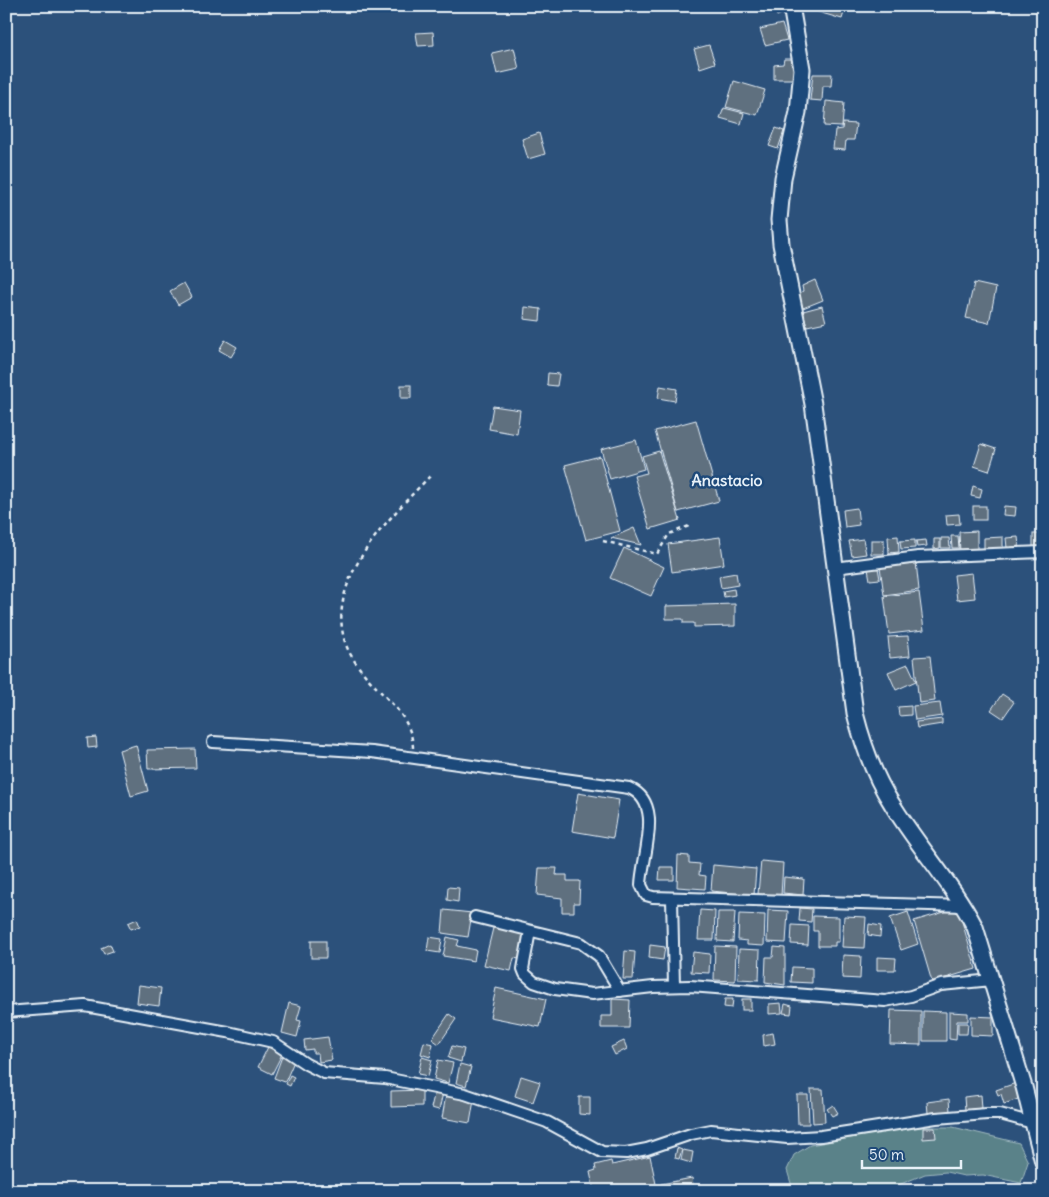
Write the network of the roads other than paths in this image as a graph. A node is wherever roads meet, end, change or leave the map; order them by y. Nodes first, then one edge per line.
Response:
1 (791, 6) edge
2 (1043, 552) edge
3 (835, 568) junction
4 (213, 742) dead end
5 (672, 899) junction
6 (964, 906) junction
7 (475, 917) dead end
8 (530, 931) junction
9 (992, 980) junction
10 (674, 986) junction
11 (620, 991) junction
12 (6, 1012) edge
13 (1034, 1123) junction
14 (1043, 1162) edge

1 - 3 street
2 - 3 street
3 - 6 street
4 - 5 street
5 - 6 street
5 - 10 street
6 - 9 street
7 - 8 street
8 - 11 street
8 - 11 street
9 - 10 street
9 - 13 street
10 - 11 street
12 - 13 street
13 - 14 street

